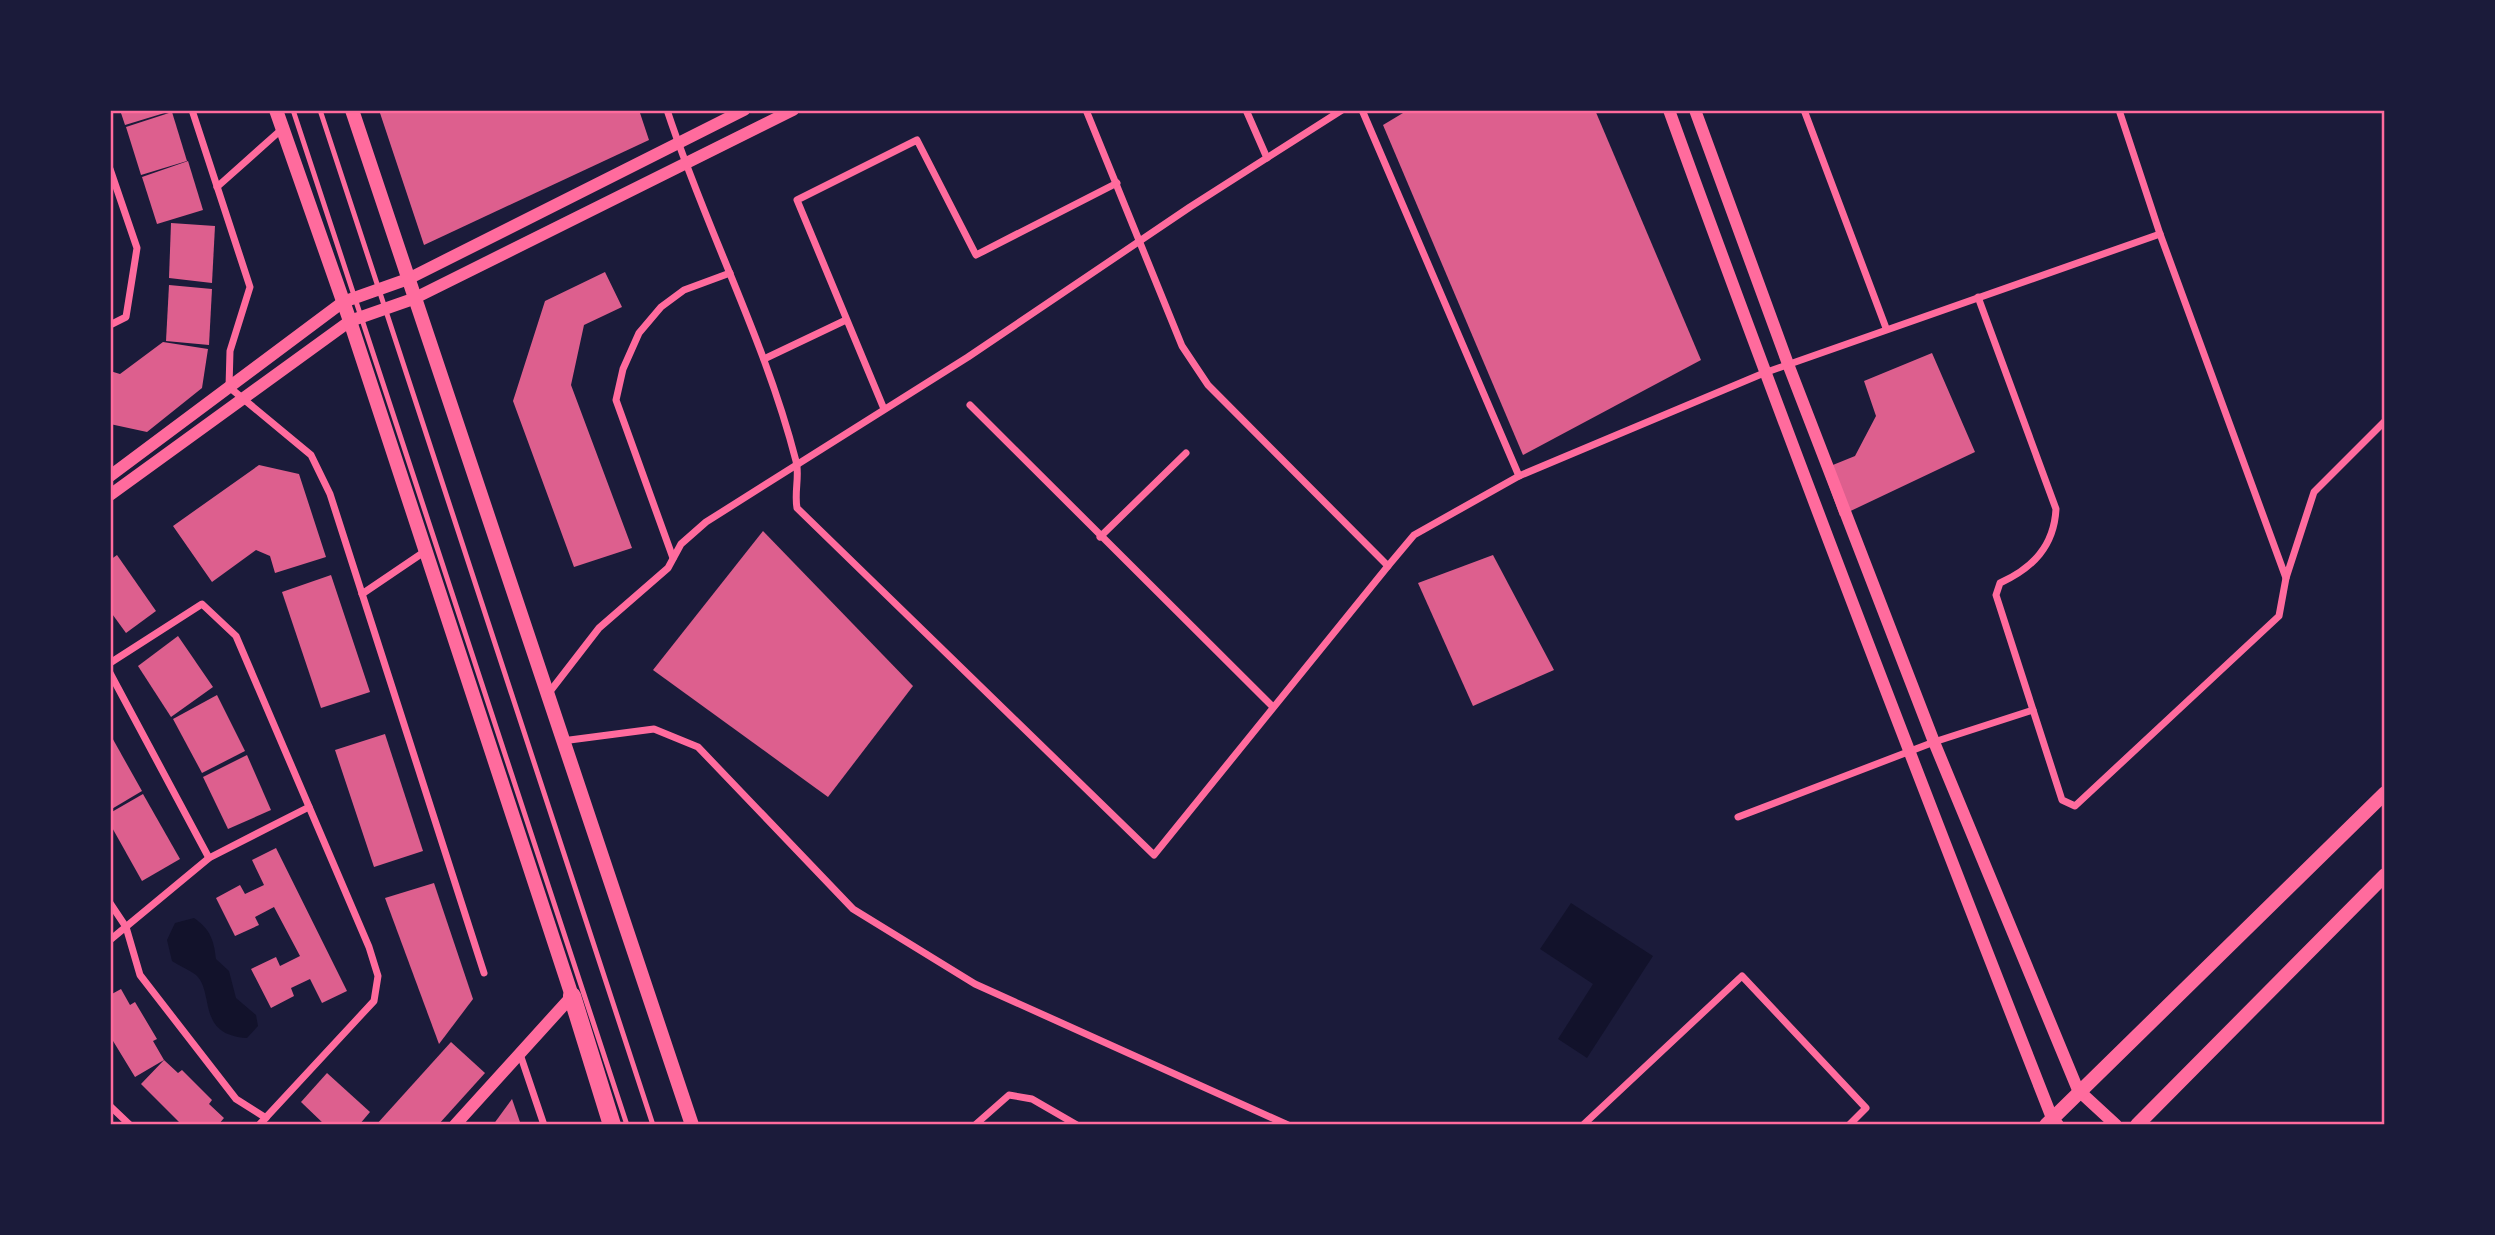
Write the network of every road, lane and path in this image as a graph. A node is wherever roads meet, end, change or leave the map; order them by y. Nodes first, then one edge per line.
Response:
1 (192, 110) edge
2 (276, 110) edge
3 (293, 110) edge
4 (320, 110) edge
5 (352, 110) edge
6 (667, 110) edge
7 (744, 110) edge
8 (793, 110) edge
9 (1086, 110) edge
10 (1247, 110) edge
11 (1342, 110) edge
12 (1362, 110) edge
13 (1669, 110) edge
14 (1695, 110) edge
15 (1804, 110) edge
16 (2119, 110) edge
17 (282, 129) junction
18 (678, 144) junction
19 (1267, 158) junction
20 (686, 164) junction
21 (110, 169) edge
22 (1117, 183) junction
23 (217, 187) junction
24 (2161, 234) junction
25 (1140, 241) junction
26 (730, 273) junction
27 (408, 279) junction
28 (379, 289) junction
29 (1978, 297) junction
30 (413, 299) junction
31 (349, 300) junction
32 (386, 308) junction
33 (357, 319) junction
34 (846, 320) junction
35 (110, 325) edge
36 (1886, 328) junction
37 (764, 359) junction
38 (1788, 364) junction
39 (1764, 373) junction
40 (229, 387) junction
41 (243, 399) junction
42 (970, 405) dead end
43 (884, 410) junction
44 (2385, 421) edge
45 (1186, 453) dead end
46 (797, 464) junction
47 (110, 476) edge
48 (1518, 476) junction
49 (110, 495) edge
50 (1101, 537) junction
51 (424, 552) junction
52 (673, 558) junction
53 (1388, 566) junction
54 (2286, 578) junction
55 (362, 594) junction
56 (110, 663) edge
57 (110, 673) edge
58 (548, 694) junction
59 (1273, 707) junction
60 (2033, 710) junction
61 (562, 741) junction
62 (1934, 742) junction
63 (1909, 754) junction
64 (2385, 793) edge
65 (309, 807) junction
66 (1738, 817) dead end
67 (209, 858) junction
68 (2385, 875) edge
69 (110, 903) edge
70 (126, 927) junction
71 (110, 940) edge
72 (570, 950) junction
73 (484, 973) dead end
74 (572, 996) junction
75 (520, 1054) junction
76 (2078, 1090) junction
77 (110, 1106) edge
78 (266, 1118) junction
79 (2052, 1123) edge
80 (130, 1125) edge
81 (260, 1125) edge
82 (455, 1125) edge
83 (544, 1125) edge
84 (612, 1125) edge
85 (627, 1125) edge
86 (653, 1125) edge
87 (692, 1125) edge
88 (975, 1125) edge
89 (1077, 1125) edge
90 (1288, 1125) edge
91 (1583, 1125) edge
92 (1849, 1125) edge
93 (2116, 1125) edge
94 (2137, 1125) edge

1 - 23 street
2 - 17 main road
3 - 31 lane
4 - 28 lane
5 - 27 main road
6 - 18 street
7 - 18 street
8 - 20 street
9 - 22 street
10 - 19 street
11 - 19 street
12 - 48 street
13 - 39 street
14 - 38 street
15 - 36 street
16 - 24 street
17 - 23 street
17 - 31 main road
18 - 20 street
18 - 27 street
19 - 25 street
20 - 26 street
20 - 30 street
21 - 35 street
22 - 25 street
22 - 34 street
23 - 40 street
24 - 29 street
24 - 54 street
25 - 43 street
25 - 53 street
26 - 37 street
26 - 52 street
27 - 28 street
27 - 30 main road
28 - 31 street
28 - 32 lane
29 - 36 street
29 - 60 street
30 - 32 street
30 - 58 main road
31 - 33 main road
31 - 40 street
32 - 33 street
32 - 86 lane
33 - 41 street
33 - 51 main road
33 - 72 lane
34 - 37 street
34 - 43 street
36 - 38 street
37 - 46 street
38 - 39 street
38 - 62 street
39 - 48 street
39 - 63 street
40 - 41 street
40 - 47 street
41 - 49 street
41 - 55 street
42 - 50 street
43 - 46 street
44 - 54 street
45 - 50 street
46 - 52 street
46 - 59 street
48 - 53 street
50 - 59 street
51 - 55 street
51 - 74 main road
52 - 58 street
53 - 59 street
54 - 60 street
55 - 73 street
56 - 65 street
57 - 67 street
58 - 61 main road
60 - 62 street
61 - 87 main road
61 - 90 street
62 - 63 street
62 - 76 street
63 - 66 street
63 - 79 street
64 - 76 main road
65 - 67 street
65 - 78 street
67 - 70 street
68 - 94 main road
69 - 70 street
70 - 71 street
70 - 78 street
72 - 74 lane
72 - 85 lane
74 - 75 street
74 - 84 main road
75 - 82 street
75 - 83 street
76 - 79 main road
76 - 93 street
77 - 80 street
78 - 81 street
88 - 89 street
91 - 92 street

